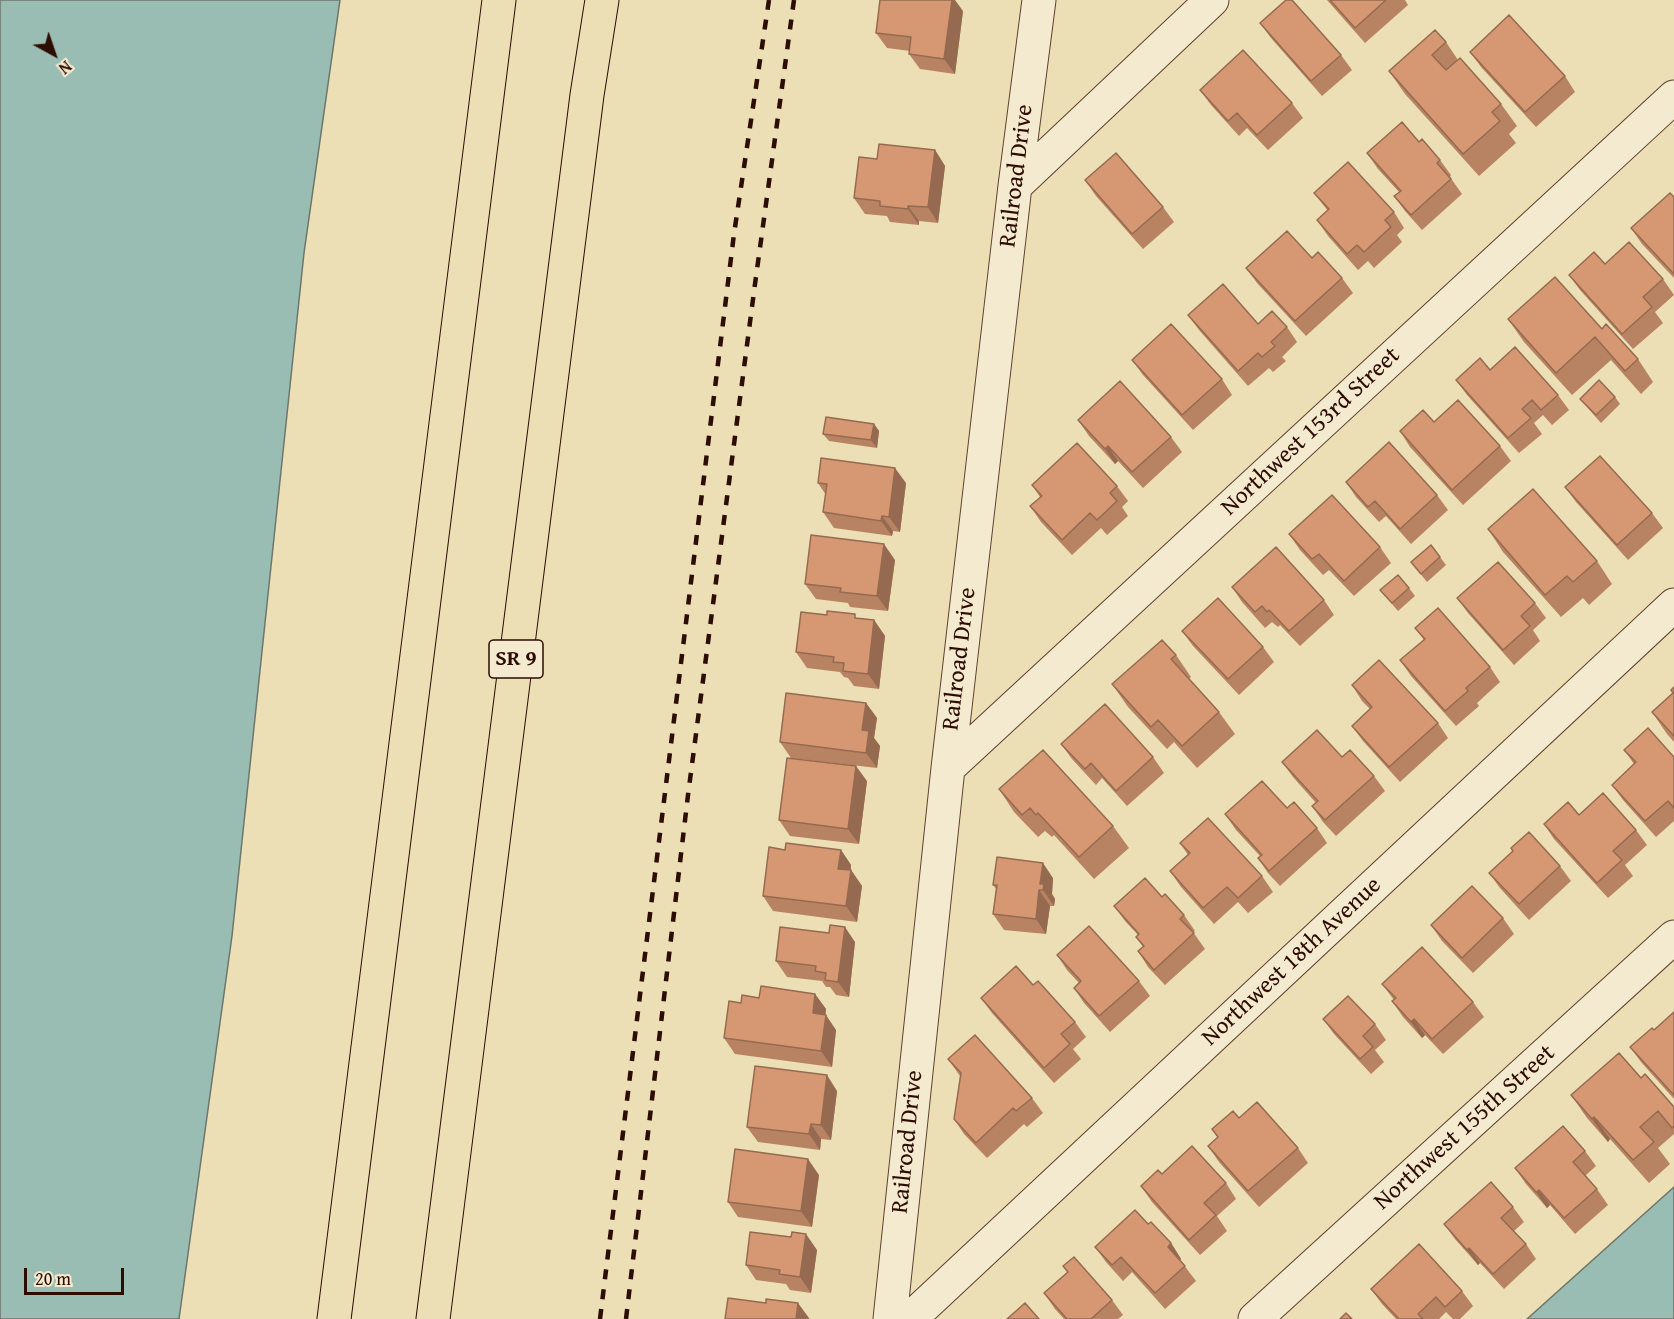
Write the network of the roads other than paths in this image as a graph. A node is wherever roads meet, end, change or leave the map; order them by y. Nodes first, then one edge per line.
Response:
1 (499, 0) edge
2 (602, 0) edge
3 (1039, 0) edge
4 (1212, 0) edge
5 (1674, 97) edge
6 (1015, 186) junction
7 (1674, 605) edge
8 (948, 768) junction
9 (1674, 937) edge
10 (334, 1319) edge
11 (433, 1319) edge
12 (890, 1319) edge
13 (910, 1319) edge
14 (1255, 1319) edge

1 - 10 main road
2 - 11 main road, SR 9
3 - 6 street, Railroad Drive
4 - 6 street
5 - 8 street, Northwest 153rd Street
6 - 8 street, Railroad Drive
7 - 13 street, Northwest 18th Avenue
8 - 12 street, Railroad Drive
9 - 14 street, Northwest 155th Street

